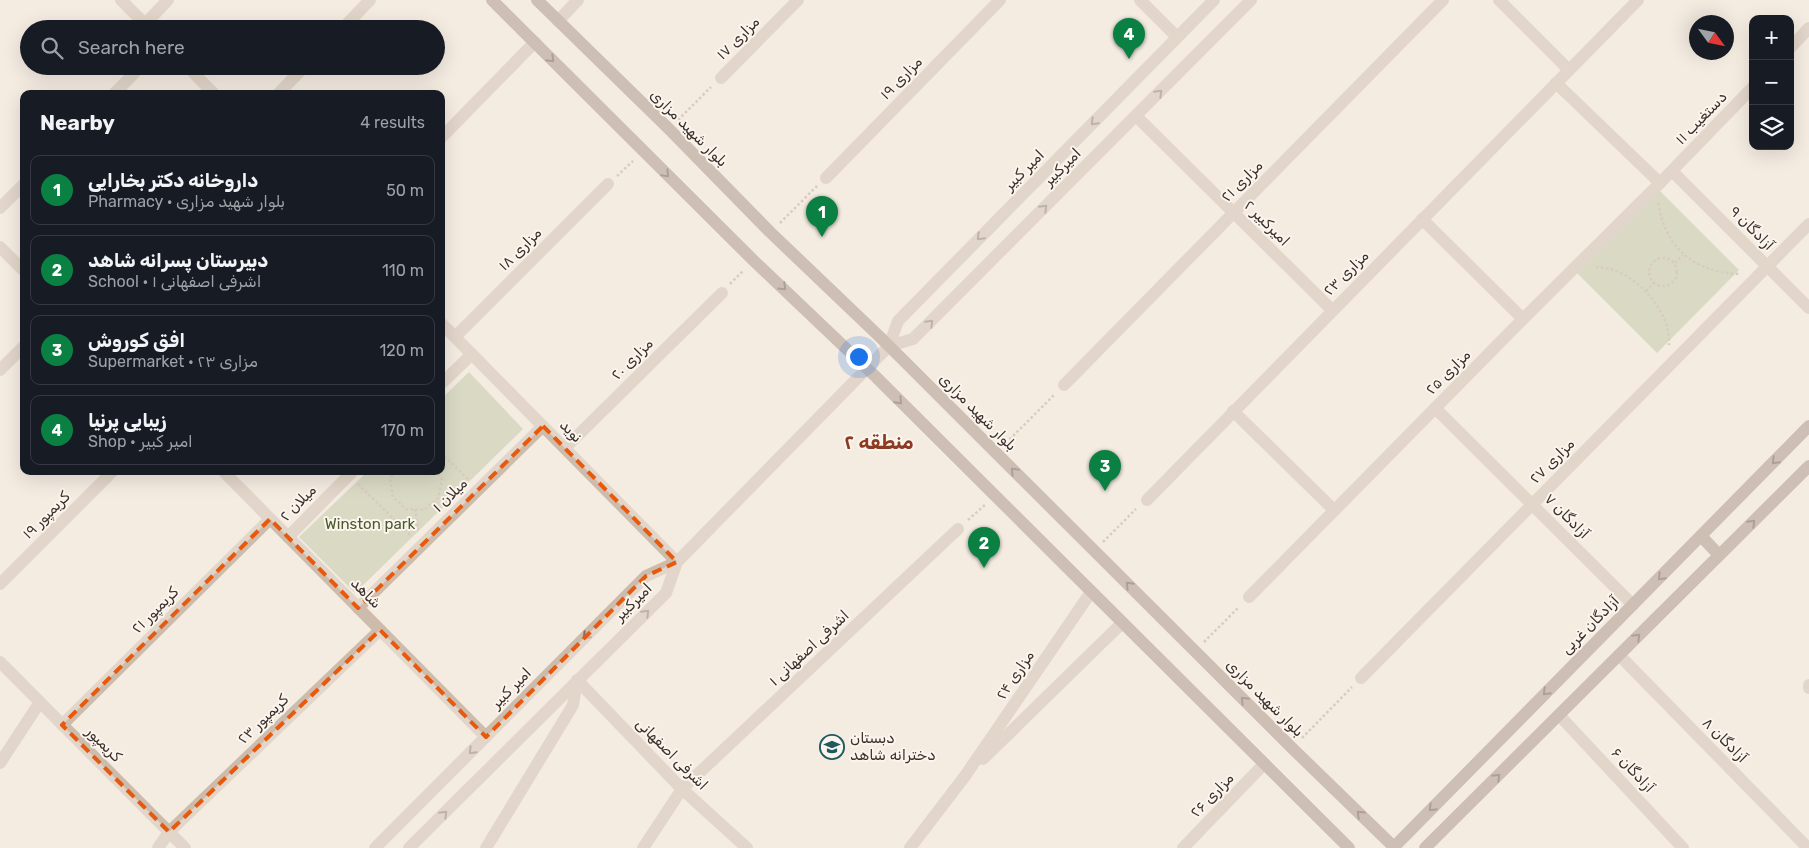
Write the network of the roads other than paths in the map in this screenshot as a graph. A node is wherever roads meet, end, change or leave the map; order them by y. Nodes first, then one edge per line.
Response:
1 (121, 0) edge
2 (168, 0) edge
3 (370, 0) edge
4 (492, 0) edge
5 (537, 0) edge
6 (578, 0) edge
7 (798, 0) edge
8 (1000, 0) edge
9 (1140, 0) edge
10 (1214, 0) edge
11 (1251, 0) edge
12 (1443, 0) edge
13 (1499, 0) edge
14 (1638, 0) edge
15 (142, 20) edge
16 (153, 20) edge
17 (351, 20) edge
18 (558, 21) junction
19 (1809, 28) edge
20 (1178, 37) junction
21 (535, 42) junction
22 (1794, 44) edge
23 (1569, 70) junction
24 (132, 75) edge
25 (196, 75) edge
26 (296, 75) edge
27 (721, 78) road end
28 (1556, 84) junction
29 (118, 90) edge
30 (210, 90) edge
31 (282, 90) edge
32 (1749, 91) edge
33 (1136, 116) junction
34 (445, 134) edge
35 (1672, 171) junction
36 (826, 178) road end
37 (608, 184) road end
38 (1660, 184) junction
39 (20, 188) edge
40 (0, 208) edge
41 (1234, 213) junction
42 (1422, 219) junction
43 (1809, 224) edge
44 (0, 247) edge
45 (20, 266) edge
46 (1767, 267) junction
47 (722, 293) road end
48 (1809, 308) edge
49 (1332, 310) junction
50 (1523, 319) junction
51 (445, 327) edge
52 (455, 337) junction
53 (888, 346) junction
54 (20, 350) edge
55 (472, 354) junction
56 (866, 369) junction
57 (0, 370) edge
58 (445, 380) edge
59 (1064, 385) road end
60 (1435, 408) junction
61 (1233, 411) junction
62 (543, 426) junction
63 (1809, 426) edge
64 (565, 448) junction
65 (1809, 466) edge
66 (109, 475) edge
67 (227, 475) edge
68 (349, 475) edge
69 (1146, 500) road end
70 (1532, 504) junction
71 (1334, 510) junction
72 (270, 519) junction
73 (958, 529) road end
74 (288, 536) junction
75 (1701, 536) junction
76 (1720, 555) junction
77 (678, 562) junction
78 (0, 584) edge
79 (1091, 592) junction
80 (1249, 597) road end
81 (1633, 604) junction
82 (358, 608) junction
83 (1122, 623) junction
84 (380, 630) junction
85 (1619, 655) junction
86 (0, 662) edge
87 (1361, 678) road end
88 (577, 680) junction
89 (40, 702) junction
90 (1559, 715) junction
91 (62, 725) junction
92 (486, 737) junction
93 (0, 763) edge
94 (1264, 764) junction
95 (965, 776) junction
96 (682, 790) junction
97 (168, 832) junction
98 (158, 848) edge
99 (186, 848) edge
100 (376, 848) edge
101 (409, 848) edge
102 (486, 848) edge
103 (643, 848) edge
104 (747, 848) edge
105 (910, 848) edge
106 (1184, 848) edge
107 (1350, 848) edge
108 (1394, 848) edge
109 (1425, 848) edge
110 (1683, 848) edge
111 (1808, 848) edge

1 - 15 street
2 - 16 street
3 - 17 street
4 - 21 main road
5 - 18 main road, بلوار شهید مزاری
6 - 18 street
7 - 27 street, مزاری ۱۷
8 - 36 street, مزاری ۱۹
9 - 20 street
10 - 20 street, امیر کبیر
33 -> 11 street, امیرکبیر
12 - 41 street, مزاری ۲۱
13 - 23 street
14 - 23 street, مزاری ۲۳
18 - 53 main road, بلوار شهید مزاری
19 - 22 street
20 -> 53 street, امیر کبیر
21 - 34 street
21 -> 56 main road
23 - 28 street, مزاری ۲۳
24 - 29 street
25 - 30 street
26 - 31 street
28 - 38 street
28 - 42 street, مزاری ۲۳
32 - 35 street, دستغیب ۱۱
33 - 41 street, امیرکبیر ۲
53 -> 33 street, امیرکبیر
35 - 38 street, مزاری ۲۵
35 - 46 street, آزادگان ۹
37 - 52 street, مزاری ۱۸
38 - 50 street, مزاری ۲۵
39 - 40 street
41 - 49 street, امیرکبیر ۲
41 - 59 street, مزاری ۲۱
42 - 49 street, مزاری ۲۳
42 - 50 street
43 - 46 street, مزاری ۲۷
44 - 45 street
46 - 48 street, آزادگان ۹
46 - 70 street, مزاری ۲۷
47 - 64 street, مزاری ۲۰
49 - 61 street, مزاری ۲۳
50 - 60 street, مزاری ۲۵
51 - 52 street, نوید
52 - 55 street, نوید
53 - 56 street, امیر کبیر
108 -> 53 main road, بلوار شهید مزاری
54 - 57 street
55 - 58 street
55 - 62 street, نوید
56 - 77 street, امیرکبیر
56 -> 79 main road
60 - 70 street, آزادگان ۷
60 - 71 street, مزاری ۲۵
61 - 69 street, مزاری ۲۳
61 - 71 street
62 - 64 street, نوید
62 - 82 street, میلان ۱
63 -> 75 main road, آزادگان غربی
64 - 77 street, نوید
76 -> 65 main road
66 - 78 street, کریمپور ۱۹
67 - 72 street, شاهد
68 - 74 street, میلان ۲
70 - 81 street, آزادگان ۷
70 - 87 street, مزاری ۲۷
71 - 80 street, مزاری ۲۵
72 - 74 street, شاهد
72 - 91 street, کریمپور ۲۱
73 - 96 street, اشرفی اصفهانی ۱
74 - 82 street, شاهد
75 - 76 main road
75 -> 81 main road, آزادگان غربی
85 -> 76 main road
88 -> 77 street, امیرکبیر
77 -> 92 street, امیر کبیر
79 - 83 main road
79 - 95 street, مزاری ۲۴
81 -> 108 main road, آزادگان غربی
82 - 84 street, شاهد
83 - 94 main road
83 - 95 street
84 - 92 street, شاهد
84 - 97 street, کریمپور ۲۳
85 - 90 main road
85 - 111 street, آزادگان ۸
86 - 89 street, کریمپور
88 - 96 street, اشرفی اصفهانی
101 -> 88 street, امیرکبیر
88 - 102 street
89 - 91 street, کریمپور
89 - 93 street
109 -> 90 main road
90 - 110 street, آزادگان ۶
91 - 97 street, کریمپور
92 -> 100 street, امیر کبیر
94 - 106 street, مزاری ۲۶
94 - 107 main road
95 - 105 street
96 - 103 street, اشرفی اصفهانی ۱
96 - 104 street, اشرفی اصفهانی
97 - 98 street, کریمپور ۲۳
97 - 99 street, کریمپور

